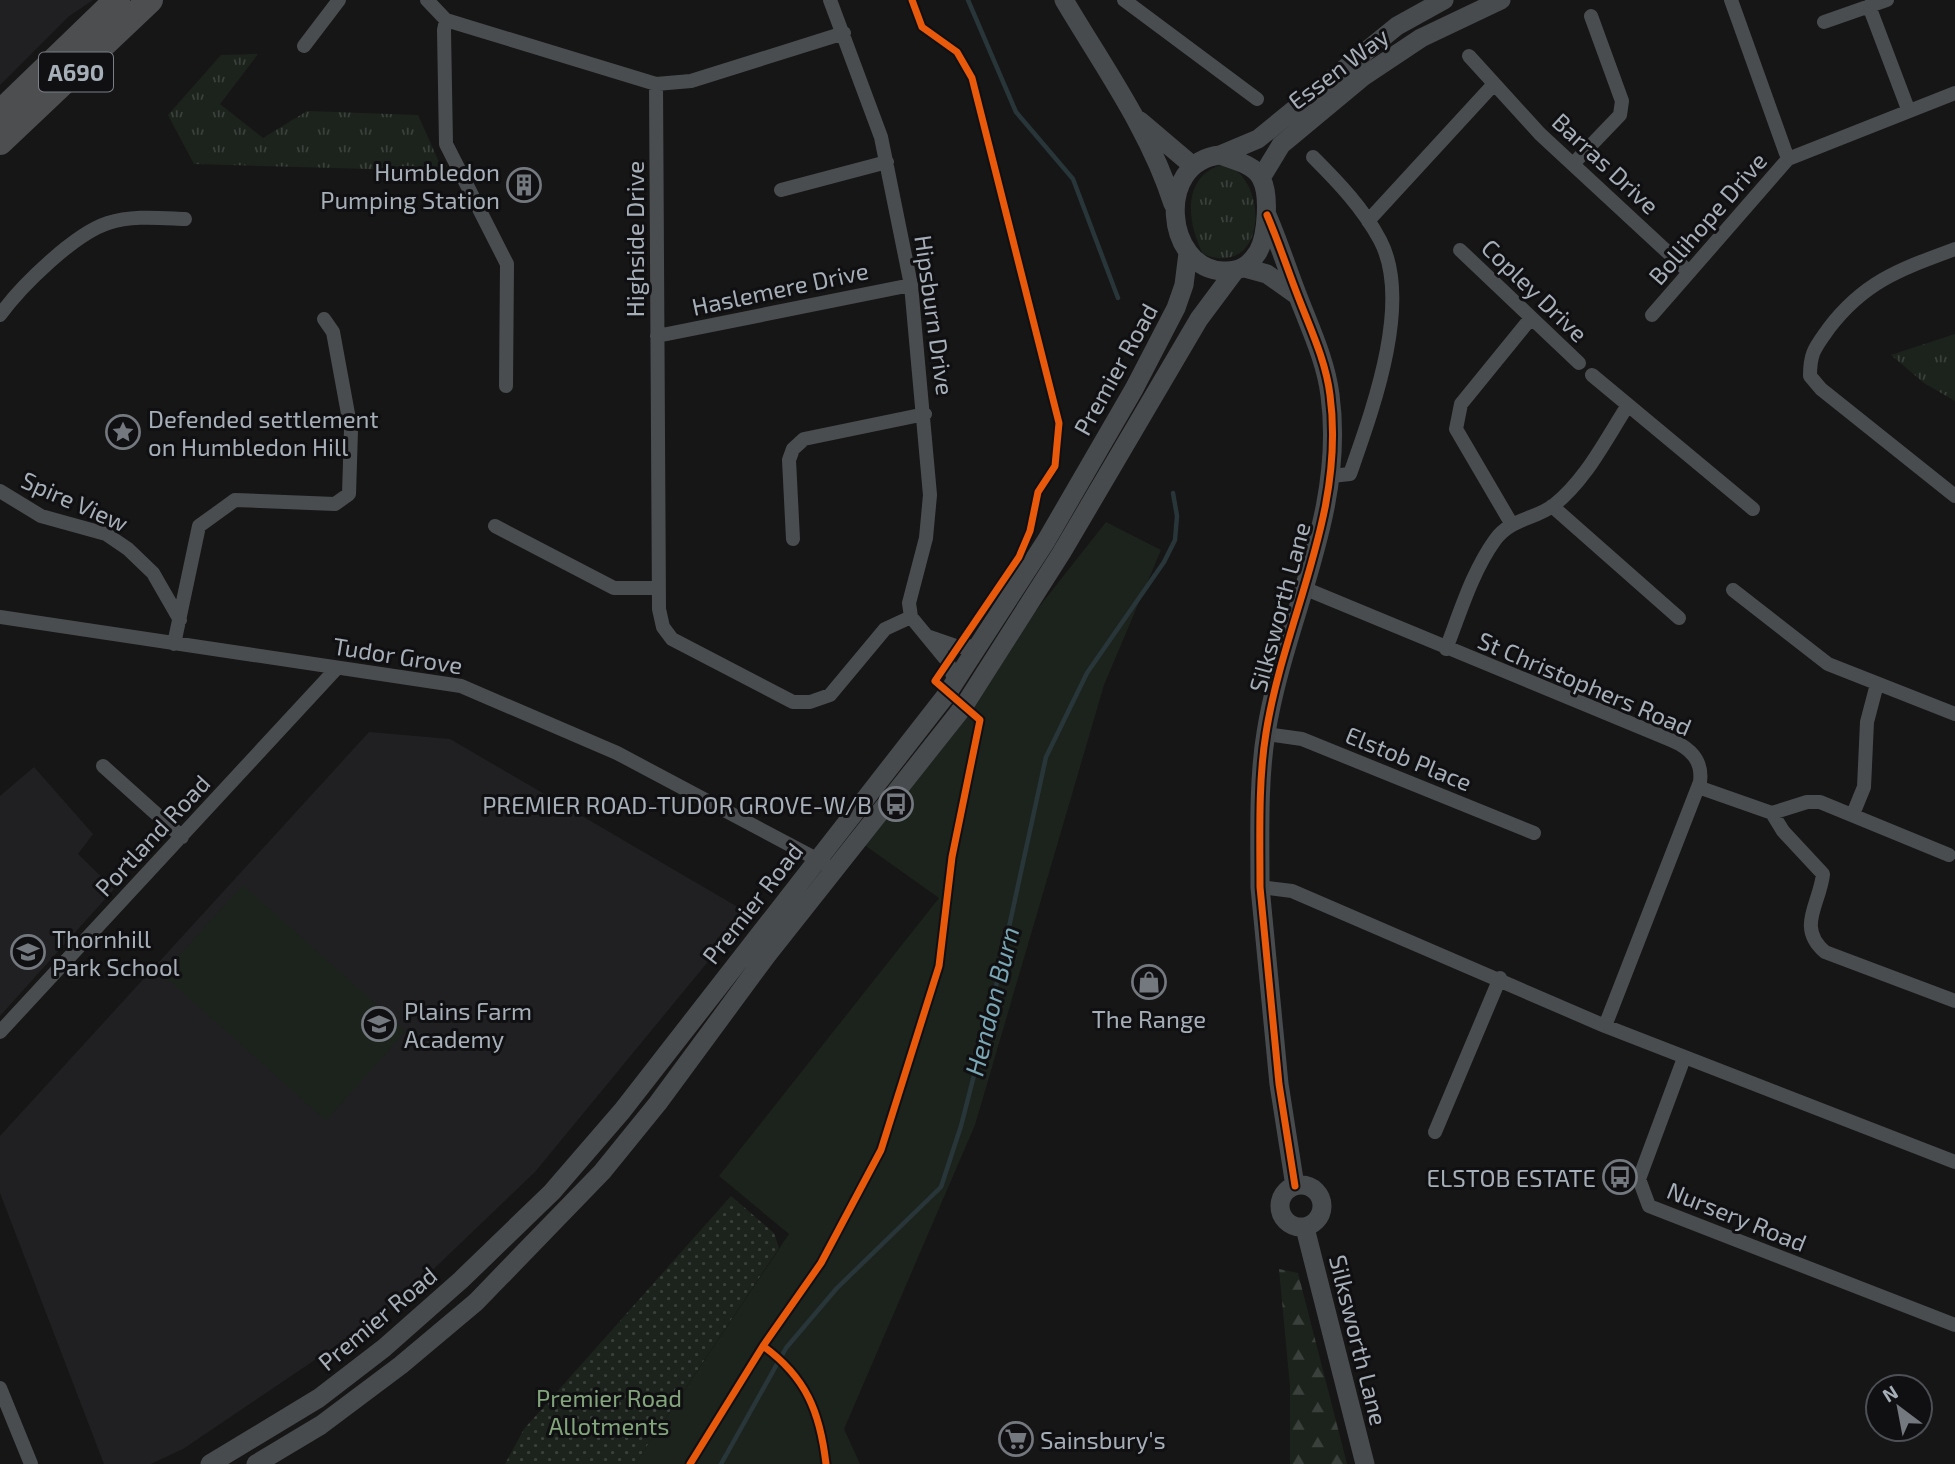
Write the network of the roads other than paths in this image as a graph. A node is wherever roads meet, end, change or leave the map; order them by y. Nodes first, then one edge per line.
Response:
1 (117, 0) edge
2 (150, 0) edge
3 (339, 0) edge
4 (427, 0) edge
5 (830, 0) edge
6 (1064, 0) edge
7 (1124, 0) edge
8 (1444, 0) edge
9 (1501, 0) edge
10 (1731, 0) edge
11 (1887, 0) edge
12 (1869, 6) junction
13 (1591, 16) dead end
14 (446, 20) junction
15 (1824, 22) dead end
16 (844, 33) junction
17 (304, 46) dead end
18 (1469, 56) dead end
19 (656, 84) junction
20 (1494, 84) junction
21 (1955, 93) edge
22 (1257, 99) dead end
23 (1908, 109) junction
24 (0, 113) edge
25 (1132, 113) junction
26 (0, 142) edge
27 (1220, 155) junction
28 (1313, 157) dead end
29 (1788, 159) junction
30 (887, 162) junction
31 (1573, 164) junction
32 (1193, 166) junction
33 (1261, 178) junction
34 (781, 190) dead end
35 (1267, 215) junction
36 (1176, 216) junction
37 (185, 219) dead end
38 (1368, 221) junction
39 (1955, 249) edge
40 (1460, 250) dead end
41 (1188, 254) junction
42 (1239, 270) junction
43 (1689, 272) junction
44 (911, 285) junction
45 (1298, 296) junction
46 (0, 315) edge
47 (1652, 315) dead end
48 (1531, 318) junction
49 (324, 319) dead end
50 (657, 336) junction
51 (1579, 363) dead end
52 (1592, 374) dead end
53 (506, 386) dead end
54 (1628, 405) junction
55 (925, 414) junction
56 (1331, 476) junction
57 (0, 491) edge
58 (1955, 496) edge
59 (1552, 506) junction
60 (1753, 509) dead end
61 (1511, 523) junction
62 (495, 526) dead end
63 (793, 539) dead end
64 (659, 588) junction
65 (1306, 589) junction
66 (1733, 590) dead end
67 (0, 617) edge
68 (911, 617) junction
69 (1679, 618) dead end
70 (180, 620) junction
71 (930, 637) junction
72 (174, 644) junction
73 (977, 646) junction
74 (1446, 649) junction
75 (337, 668) junction
76 (954, 682) junction
77 (1877, 684) junction
78 (1955, 714) edge
79 (1266, 734) junction
80 (103, 766) dead end
81 (1698, 787) junction
82 (1772, 813) junction
83 (1853, 814) junction
84 (1534, 833) dead end
85 (182, 837) junction
86 (1949, 855) dead end
87 (825, 864) junction
88 (1260, 887) junction
89 (1500, 978) junction
90 (1955, 1001) edge
91 (1605, 1026) junction
92 (0, 1032) edge
93 (1684, 1058) junction
94 (1435, 1132) dead end
95 (1955, 1162) edge
96 (1295, 1186) junction
97 (1305, 1227) junction
98 (1955, 1325) edge
99 (0, 1388) edge
100 (5, 1417) edge
101 (31, 1464) edge
102 (211, 1464) edge
103 (256, 1464) edge
104 (1365, 1464) edge

1 - 24 highway, A690
2 - 26 highway, A690
3 - 17 street
4 - 14 street
5 - 16 street, Hipsburn Drive
6 - 25 main road
7 - 22 street
8 - 27 main road, Essen Way
9 - 33 main road, Essen Way
10 - 29 street
11 - 12 street
12 - 15 street
12 - 23 street
13 - 31 street
14 - 19 street
14 - 53 street
16 - 19 street
16 - 30 street, Hipsburn Drive
18 - 20 street, Barras Drive
19 - 50 street, Highside Drive
20 - 31 street, Barras Drive
20 - 38 street
21 - 23 street, Bollihope Drive
23 - 29 street, Bollihope Drive
25 - 32 main road
25 - 36 main road
27 - 32 main road
27 - 33 main road
28 - 38 street
29 - 43 street, Bollihope Drive
30 - 34 street
30 - 44 street, Hipsburn Drive
31 - 43 street, Barras Drive
32 - 36 main road, Premier Road
33 - 35 main road, Premier Road
35 - 42 main road, Premier Road
35 - 45 main road, Silksworth Lane
36 - 41 main road, Premier Road
37 - 46 street
38 - 56 street
39 - 58 street
40 - 48 street, Copley Drive
41 - 42 main road
41 - 73 main road, Premier Road
42 - 45 main road
42 - 87 main road, Premier Road
43 - 47 street, Bollihope Drive
44 - 50 street, Haslemere Drive
44 - 55 street, Hipsburn Drive
45 - 56 main road, Silksworth Lane
48 - 51 street, Copley Drive
48 - 61 street
49 - 70 street
50 - 64 street, Highside Drive
52 - 54 street
54 - 59 street
54 - 60 street
55 - 63 street
55 - 68 street, Hipsburn Drive
56 - 65 main road, Silksworth Lane
57 - 70 street, Spire View
59 - 61 street
59 - 69 street
61 - 74 street
62 - 64 street
64 - 68 street, Highside Drive
65 - 74 street, St Christophers Road
65 - 79 main road, Silksworth Lane
66 - 77 street
67 - 72 street, Tudor Grove
68 - 71 street
70 - 72 street
71 - 73 street
71 - 76 street
72 - 75 street, Tudor Grove
73 - 76 main road, Premier Road
74 - 81 street, St Christophers Road
75 - 85 street, Portland Road
75 - 87 street, Tudor Grove
76 - 87 main road, Premier Road
77 - 78 street
77 - 83 street
79 - 84 street, Elstob Place
79 - 88 main road, Silksworth Lane
80 - 85 street
81 - 82 street
81 - 91 street
82 - 83 street
82 - 90 street
83 - 86 street
85 - 92 street, Portland Road
87 - 102 main road, Premier Road
87 - 103 main road, Premier Road
88 - 89 street
88 - 96 main road, Silksworth Lane
89 - 91 street
89 - 94 street
91 - 93 street
93 - 95 street
93 - 98 street, Nursery Road
96 - 97 main road, Silksworth Lane
96 - 97 main road, Silksworth Lane
97 - 104 main road, Silksworth Lane
99 - 100 street
100 - 101 street

